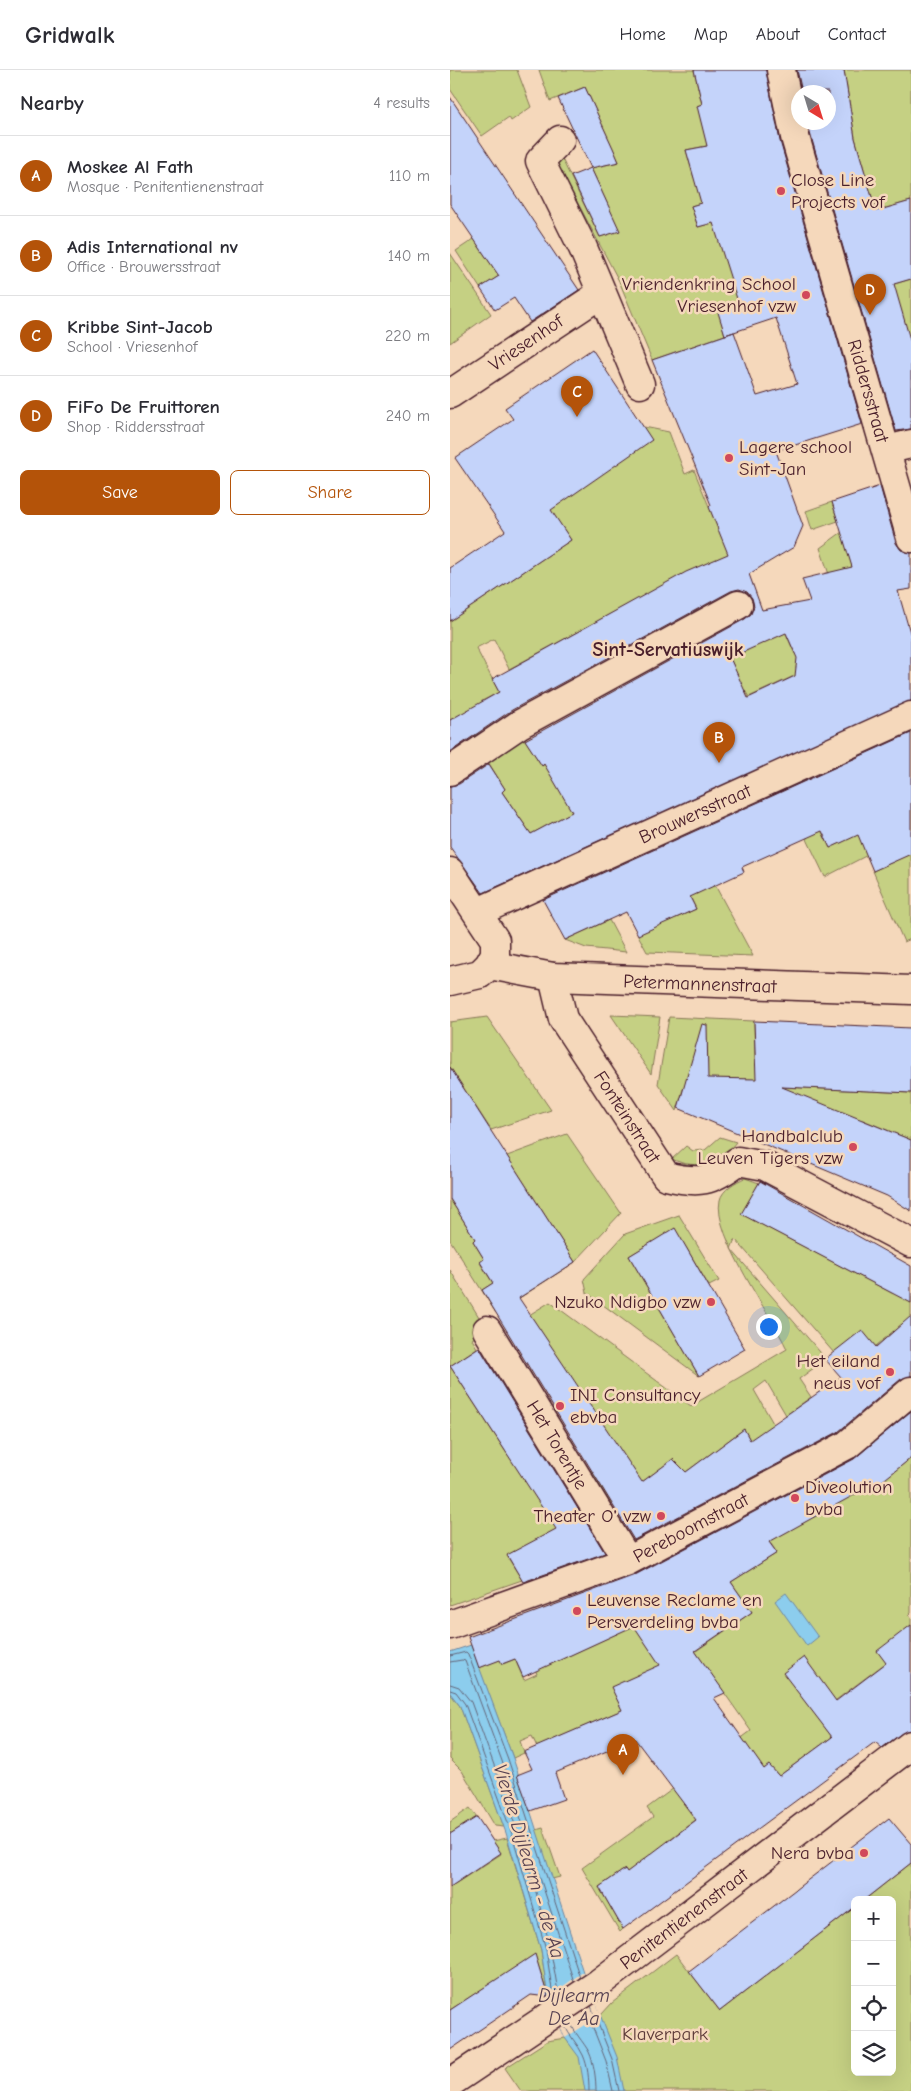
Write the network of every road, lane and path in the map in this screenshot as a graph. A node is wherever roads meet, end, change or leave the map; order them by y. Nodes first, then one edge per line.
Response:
1 (781, 70) edge
2 (560, 140) dead end
3 (602, 293) junction
4 (640, 384) dead end
5 (450, 394) edge
6 (898, 447) edge
7 (911, 538) edge
8 (738, 605) dead end
9 (911, 716) edge
10 (450, 771) edge
11 (450, 872) edge
12 (478, 912) junction
13 (489, 965) junction
14 (553, 977) junction
15 (450, 981) edge
16 (911, 990) edge
17 (911, 1243) edge
18 (487, 1330) dead end
19 (911, 1391) edge
20 (628, 1561) junction
21 (450, 1625) edge
22 (911, 1745) edge
23 (450, 2083) edge

1 - 6 street, Riddersstraat
2 - 3 street
3 - 4 street
3 - 5 street, Vriesenhof
6 - 7 street, Riddersstraat
8 - 10 street
9 - 12 street, Brouwersstraat
11 - 12 street
12 - 13 street
13 - 14 street, Petermannenstraat
13 - 15 street
14 - 16 street, Petermannenstraat
14 - 17 street, Fonteinstraat
18 - 20 street, Het Torentje
19 - 20 street, Pereboomstraat
20 - 21 street, Pereboomstraat
22 - 23 street, Penitentienenstraat

